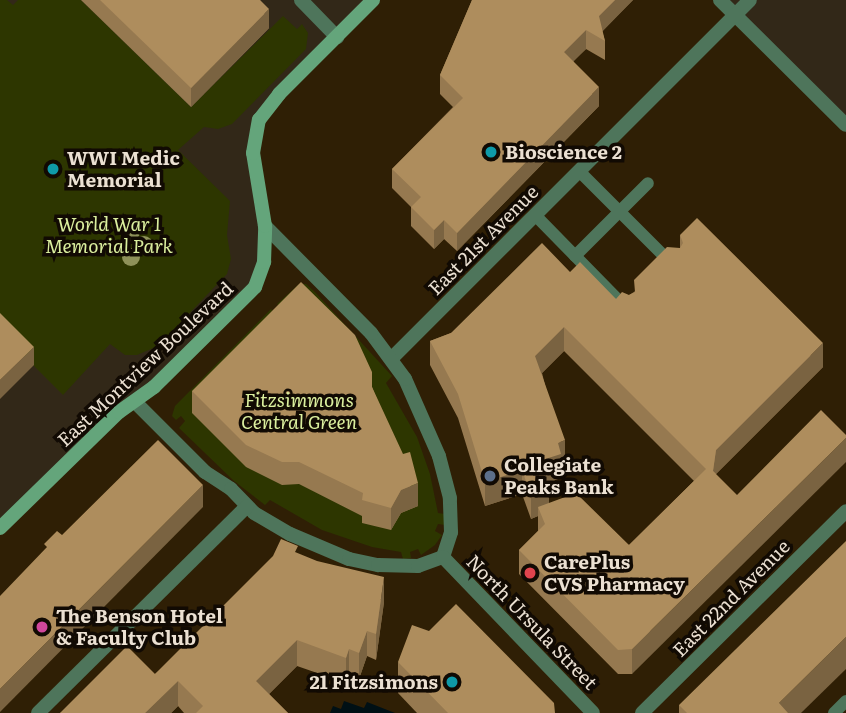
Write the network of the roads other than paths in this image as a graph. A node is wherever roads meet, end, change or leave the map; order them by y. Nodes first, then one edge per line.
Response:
1 (300, 0) edge
2 (373, 0) edge
3 (720, 0) edge
4 (750, 0) edge
5 (735, 15) junction
6 (337, 37) junction
7 (846, 125) edge
8 (579, 171) junction
9 (648, 183) dead end
10 (620, 211) junction
11 (535, 215) junction
12 (265, 226) junction
13 (575, 256) junction
14 (674, 265) edge
15 (628, 310) edge
16 (393, 358) junction
17 (135, 402) junction
18 (247, 506) junction
19 (846, 511) edge
20 (0, 528) edge
21 (443, 557) junction
22 (846, 701) edge
23 (38, 713) edge
24 (593, 713) edge
25 (642, 713) edge
26 (834, 713) edge

1 - 6 street
2 - 6 street, East Montview Boulevard
3 - 5 street
4 - 5 street, East 21st Avenue
5 - 7 street
5 - 8 street, East 21st Avenue
6 - 12 street, East Montview Boulevard
8 - 10 lane
8 - 11 street, East 21st Avenue
9 - 10 lane
10 - 13 lane
10 - 14 lane
11 - 13 lane
11 - 16 street, East 21st Avenue
12 - 16 street, North Ursula Street
12 - 17 street, East Montview Boulevard
13 - 15 lane
16 - 21 street, North Ursula Street
17 - 18 street, North Ursula Street
17 - 20 street, East Montview Boulevard
18 - 21 street, North Ursula Street
18 - 23 street
19 - 25 street, East 22nd Avenue
21 - 24 street, North Ursula Street
22 - 26 lane

